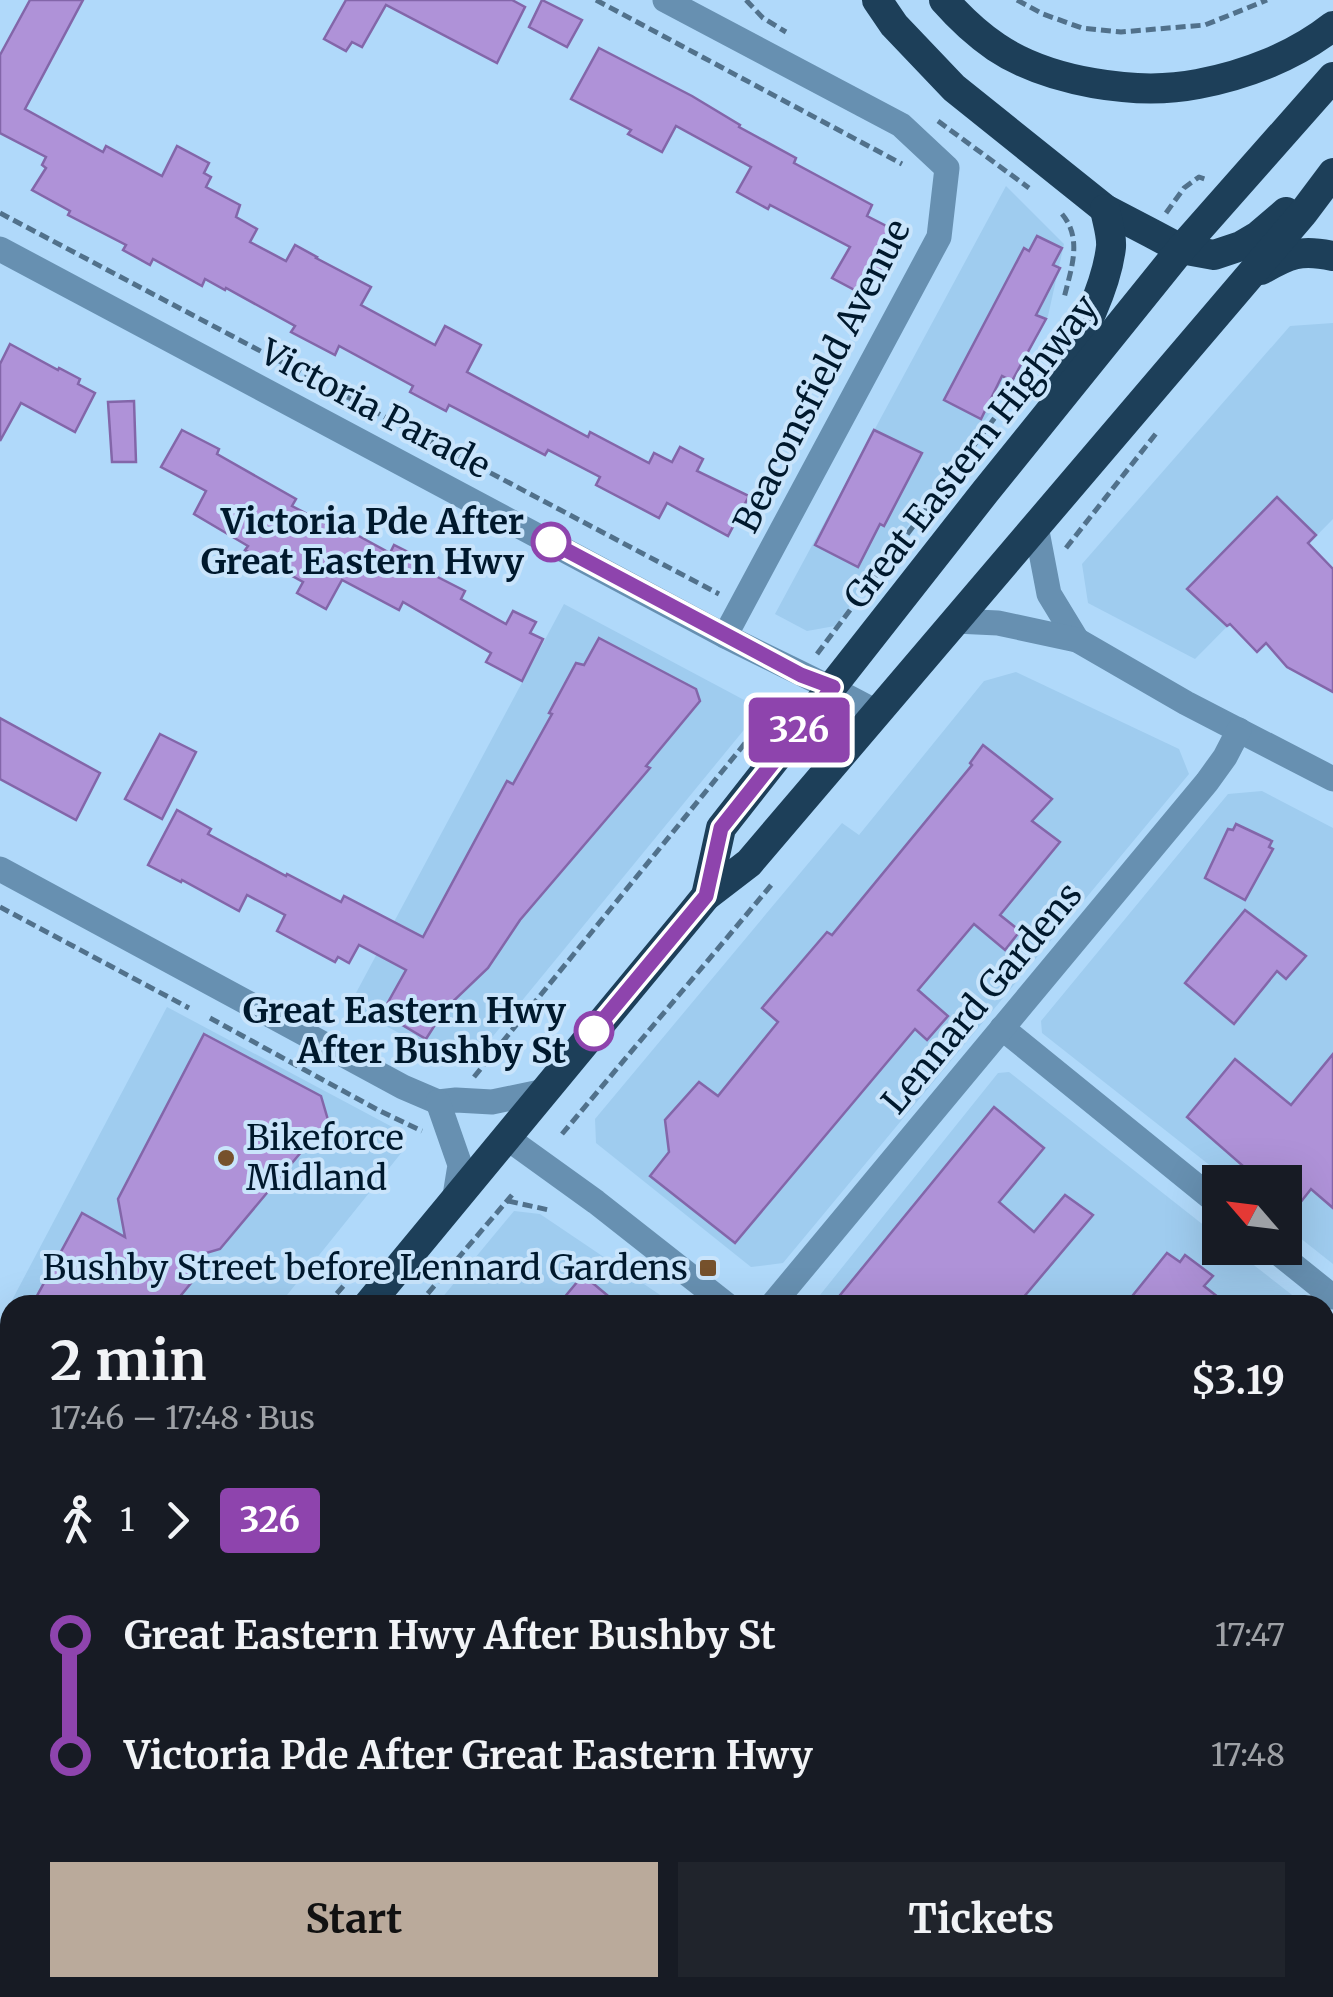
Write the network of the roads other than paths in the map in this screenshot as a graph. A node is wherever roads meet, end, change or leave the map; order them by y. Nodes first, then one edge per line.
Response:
1 (665, 0) edge
2 (877, 0) edge
3 (944, 0) edge
4 (1333, 26) edge
5 (1333, 77) edge
6 (1333, 173) edge
7 (1310, 201) junction
8 (1105, 209) junction
9 (0, 249) edge
10 (1182, 249) junction
11 (1333, 256) edge
12 (1249, 278) junction
13 (986, 492) junction
14 (1036, 526) junction
15 (956, 621) junction
16 (725, 636) junction
17 (1076, 640) junction
18 (833, 687) junction
19 (878, 713) junction
20 (1239, 730) junction
21 (1333, 779) edge
22 (0, 869) edge
23 (706, 896) junction
24 (1002, 1028) junction
25 (544, 1092) junction
26 (447, 1101) junction
27 (507, 1138) junction
28 (1202, 1190) edge
29 (454, 1202) junction
30 (1293, 1265) edge
31 (376, 1295) edge
32 (714, 1295) edge
33 (780, 1295) edge
34 (1331, 1295) edge

1 - 16 street, Beaconsfield Avenue
2 - 8 highway
3 - 4 highway
5 - 10 highway, Great Eastern Highway
6 - 7 highway, Great Eastern Highway
7 - 10 highway
7 - 12 highway, Great Eastern Highway
8 - 10 highway
8 - 13 highway
9 - 16 street, Victoria Parade
10 - 13 highway, Great Eastern Highway
11 - 12 highway
12 - 14 highway, Great Eastern Highway
13 - 18 highway, Great Eastern Highway
14 - 15 highway, Great Eastern Highway
14 - 17 street
15 - 17 street
15 - 19 highway, Great Eastern Highway
16 - 18 street, Victoria Parade
17 - 20 street
18 - 19 street, Victoria Parade
18 - 23 highway, Great Eastern Highway
19 - 23 highway, Great Eastern Highway
20 - 21 street
20 - 24 street, Lennard Gardens
22 - 26 street
23 - 25 highway, Great Eastern Highway
24 - 28 street
24 - 33 street, Lennard Gardens
25 - 26 street
25 - 27 highway, Great Eastern Highway
26 - 29 street
27 - 29 highway, Great Eastern Highway
27 - 32 street
29 - 31 highway, Great Eastern Highway
30 - 34 street

